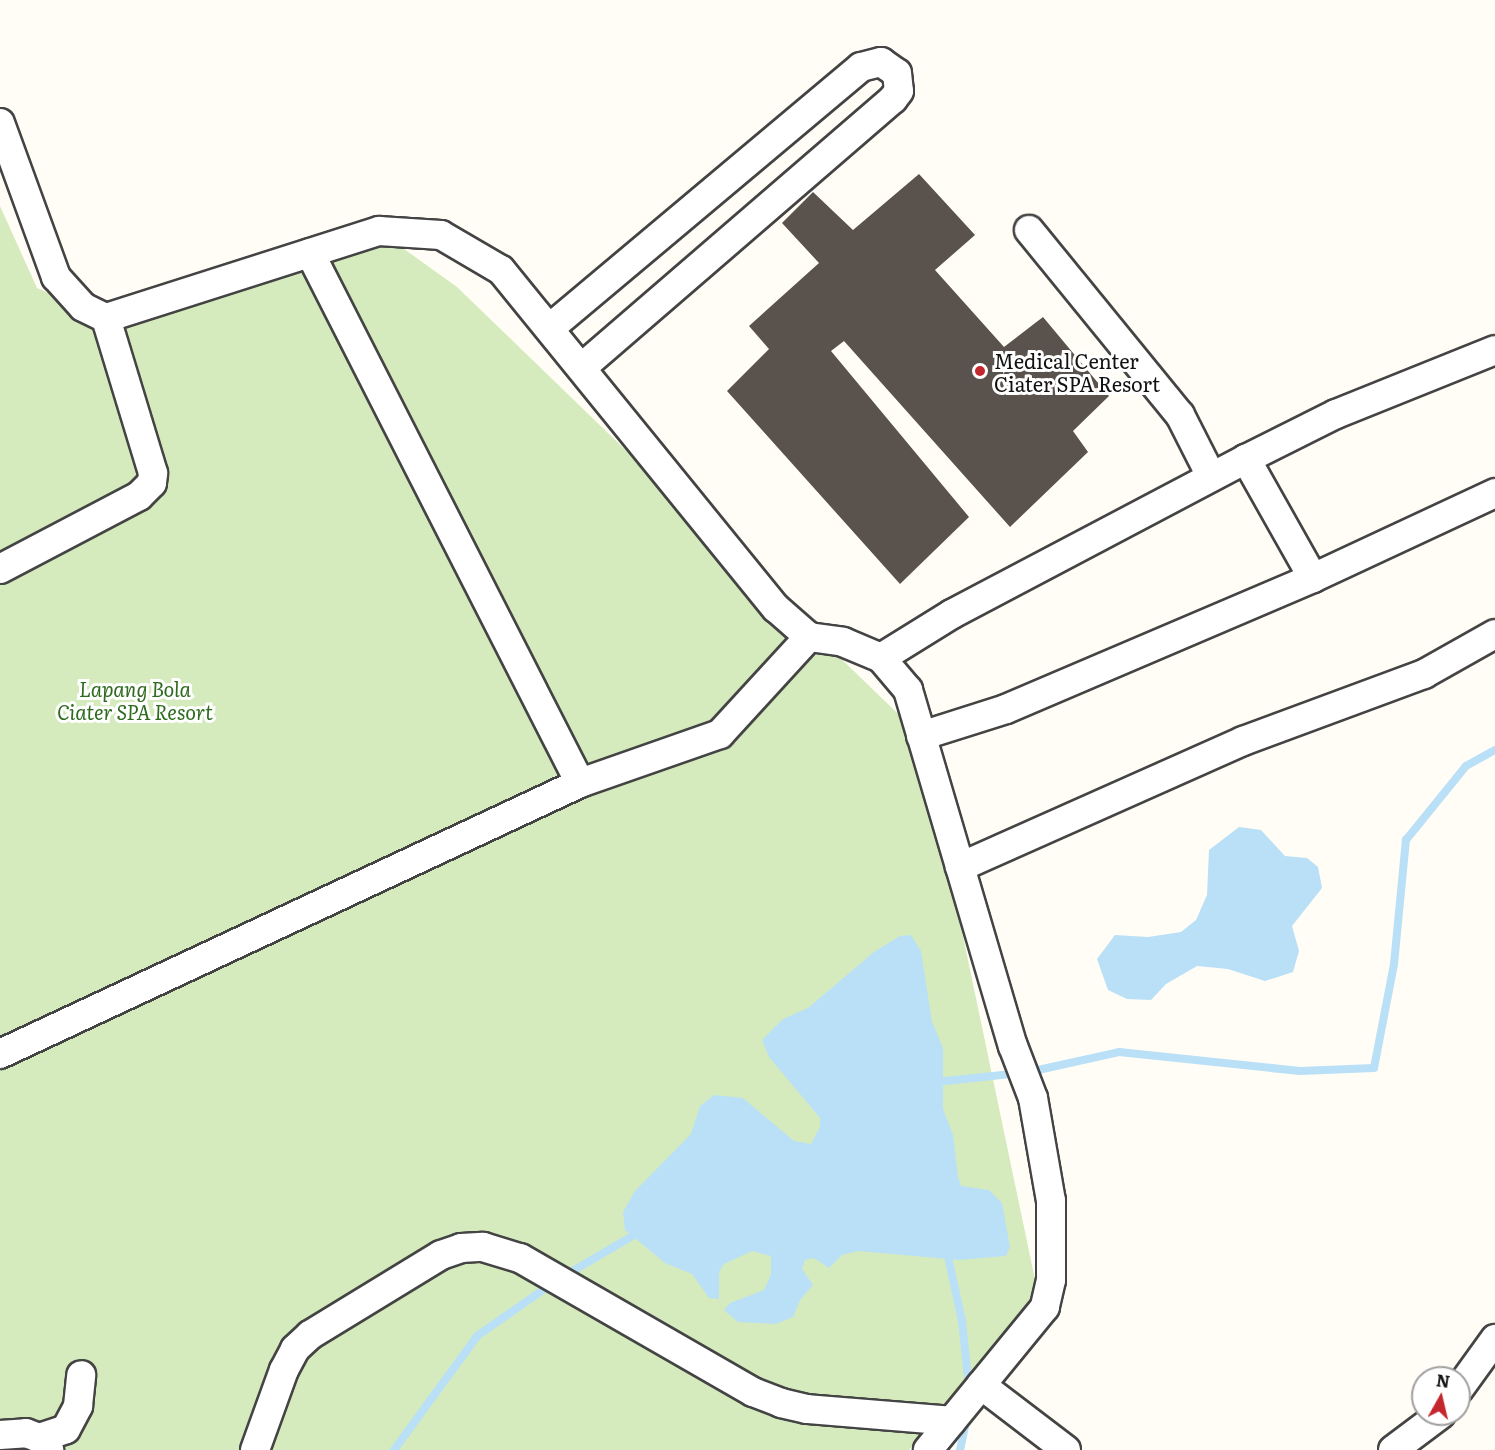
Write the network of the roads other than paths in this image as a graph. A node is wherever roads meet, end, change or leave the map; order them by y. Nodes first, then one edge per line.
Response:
1 (0, 123) edge
2 (1029, 230) dead end
3 (310, 253) junction
4 (106, 318) junction
5 (550, 328) junction
6 (1495, 350) edge
7 (583, 367) junction
8 (1246, 459) junction
9 (1211, 476) junction
10 (1495, 493) edge
11 (0, 569) edge
12 (1313, 578) junction
13 (1495, 634) edge
14 (809, 637) junction
15 (881, 658) junction
16 (921, 736) junction
17 (580, 783) junction
18 (960, 867) junction
19 (0, 1054) edge
20 (1495, 1339) edge
21 (1471, 1372) edge
22 (81, 1375) dead end
23 (981, 1385) junction
24 (952, 1421) junction
25 (1425, 1426) edge
26 (0, 1435) edge
27 (44, 1444) edge
28 (255, 1450) edge
29 (928, 1450) edge
30 (1065, 1450) edge
31 (1394, 1450) edge

1 - 4 street
2 - 9 street
3 - 4 street
3 - 5 street
3 - 17 street
4 - 11 street
5 - 7 street
5 - 7 street
6 - 8 street
7 - 14 street
8 - 9 street
8 - 12 street
9 - 15 street
10 - 12 street
12 - 16 street
13 - 18 street
14 - 15 street
14 - 17 street
15 - 16 street
16 - 18 street
17 - 19 street
18 - 23 street
20 - 21 street
22 - 27 street
23 - 24 street
23 - 30 street
24 - 28 street
24 - 29 street
25 - 31 street
26 - 27 street

